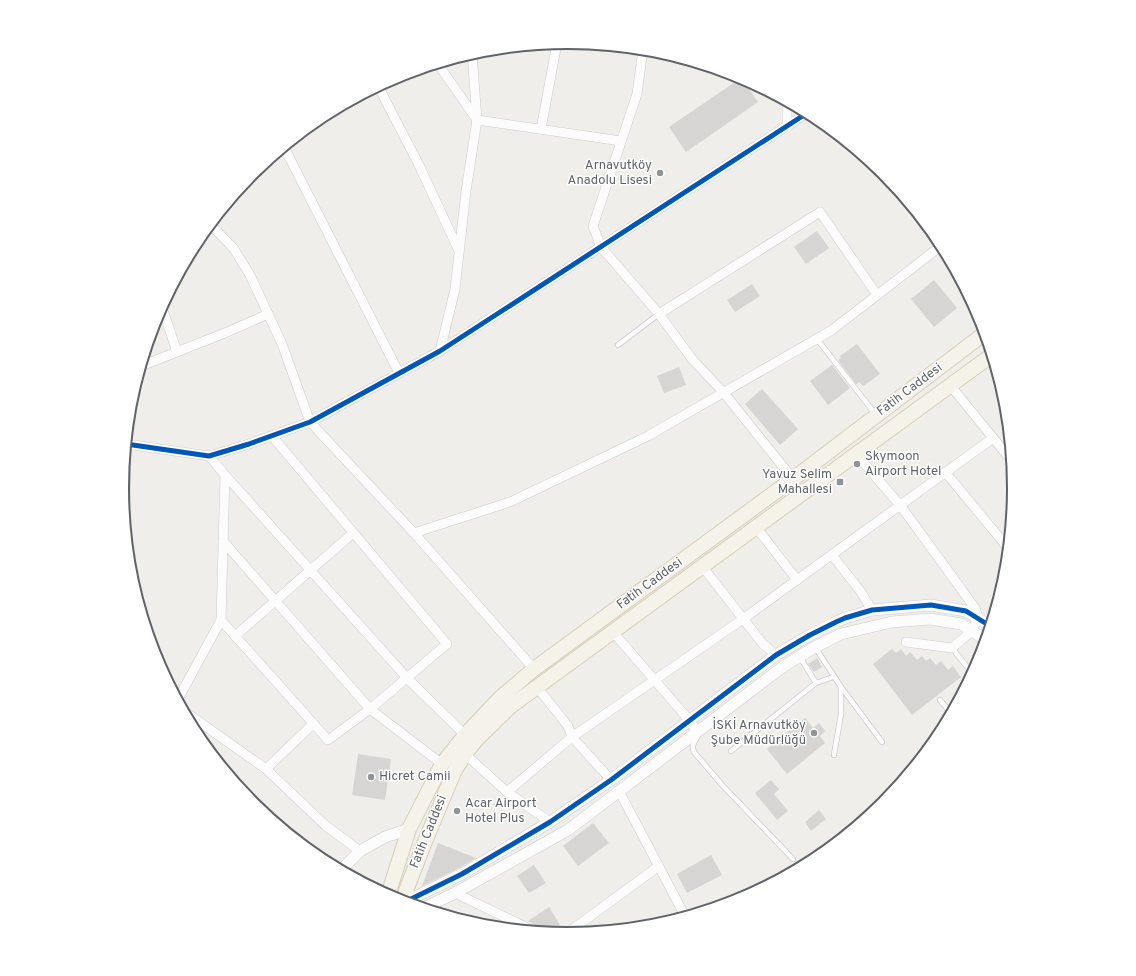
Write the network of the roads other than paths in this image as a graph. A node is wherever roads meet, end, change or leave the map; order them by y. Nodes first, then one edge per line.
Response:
1 (556, 49) edge
2 (642, 55) edge
3 (472, 59) edge
4 (441, 68) edge
5 (381, 91) edge
6 (787, 107) edge
7 (802, 117) edge
8 (477, 120) junction
9 (787, 127) junction
10 (540, 129) junction
11 (621, 141) junction
12 (286, 152) edge
13 (214, 229) edge
14 (601, 248) junction
15 (936, 249) edge
16 (459, 251) junction
17 (877, 295) junction
18 (268, 314) junction
19 (659, 314) junction
20 (164, 315) edge
21 (980, 337) edge
22 (817, 339) junction
23 (618, 345) dead end
24 (440, 351) junction
25 (176, 352) junction
26 (987, 358) edge
27 (147, 364) edge
28 (399, 373) junction
29 (950, 385) junction
30 (724, 392) junction
31 (877, 415) junction
32 (310, 422) junction
33 (272, 436) junction
34 (993, 438) junction
35 (132, 445) edge
36 (1005, 453) edge
37 (856, 454) junction
38 (209, 456) junction
39 (946, 473) junction
40 (225, 475) junction
41 (792, 479) junction
42 (900, 505) junction
43 (756, 527) junction
44 (353, 533) junction
45 (414, 533) junction
46 (223, 541) junction
47 (1003, 542) edge
48 (832, 555) junction
49 (702, 566) junction
50 (310, 570) junction
51 (797, 580) junction
52 (275, 601) junction
53 (872, 610) junction
54 (978, 617) junction
55 (743, 619) junction
56 (221, 620) junction
57 (986, 623) edge
58 (612, 631) junction
59 (972, 631) junction
60 (235, 636) junction
61 (981, 637) edge
62 (906, 642) dead end
63 (794, 644) junction
64 (815, 647) junction
65 (952, 648) junction
66 (776, 655) junction
67 (800, 657) junction
68 (968, 668) edge
69 (534, 669) junction
70 (833, 677) junction
71 (407, 678) junction
72 (654, 680) junction
73 (816, 683) junction
74 (537, 687) junction
75 (841, 687) junction
76 (181, 694) edge
77 (940, 700) dead end
78 (370, 709) junction
79 (947, 709) edge
80 (195, 719) edge
81 (690, 721) junction
82 (314, 724) junction
83 (697, 732) junction
84 (465, 735) junction
85 (572, 737) junction
86 (882, 742) dead end
87 (731, 751) dead end
88 (465, 754) junction
89 (834, 755) dead end
90 (442, 764) junction
91 (266, 769) junction
92 (611, 780) junction
93 (507, 792) junction
94 (619, 792) junction
95 (550, 822) junction
96 (409, 829) junction
97 (360, 851) junction
98 (793, 859) dead end
99 (345, 866) edge
100 (659, 866) junction
101 (390, 889) edge
102 (455, 893) junction
103 (404, 896) edge
104 (412, 898) edge
105 (430, 905) edge
106 (684, 912) edge
107 (519, 924) edge
108 (576, 927) edge

1 - 10 street
2 - 11 street
3 - 8 street
4 - 8 street
5 - 16 street
6 - 9 street
7 - 9 street
8 - 10 street
8 - 16 street
9 - 14 street
10 - 11 street
11 - 14 street
12 - 28 street
13 - 18 street
14 - 19 street
14 - 24 street
15 - 17 street
16 - 24 street
17 - 19 street
17 - 22 street
18 - 25 street
18 - 32 street
19 - 23 lane
19 - 30 street
20 - 25 street
21 - 31 main road, Fatih Caddesi
22 - 30 street
22 - 31 lane
24 - 28 street
25 - 27 street
26 - 29 main road, Fatih Caddesi
28 - 32 street
29 - 34 street
29 - 37 main road, Fatih Caddesi
30 - 41 street
30 - 45 street
31 - 41 main road, Fatih Caddesi
32 - 33 street
32 - 45 street
33 - 38 street
33 - 44 street
34 - 36 street
34 - 39 street
35 - 38 street
37 - 42 street
37 - 43 main road, Fatih Caddesi
38 - 40 street
39 - 42 street
39 - 47 street
40 - 46 street
40 - 50 street
41 - 69 main road, Fatih Caddesi
42 - 48 street
42 - 54 street
43 - 49 main road, Fatih Caddesi
43 - 51 street
44 - 50 street
44 - 71 street
45 - 69 street
46 - 52 street
46 - 56 street
48 - 51 street
48 - 53 street
49 - 55 street
49 - 58 main road, Fatih Caddesi
50 - 52 street
50 - 71 street
51 - 55 street
52 - 60 street
52 - 78 street
53 - 54 street
53 - 63 street
54 - 57 street
54 - 59 street
55 - 66 street
55 - 72 street
56 - 60 street
56 - 76 street
58 - 72 street
58 - 74 main road, Fatih Caddesi
59 - 61 street
59 - 64 street
59 - 65 street
60 - 82 street
62 - 65 street
63 - 66 street
63 - 67 street
64 - 67 street
64 - 70 lane
65 - 68 lane
66 - 81 street
67 - 73 lane
67 - 83 street
69 - 84 main road, Fatih Caddesi
70 - 73 lane
70 - 75 lane
71 - 78 street
71 - 84 street
72 - 81 street
72 - 85 street
73 - 87 lane
74 - 85 street
74 - 88 main road, Fatih Caddesi
75 - 86 lane
75 - 89 lane
77 - 79 lane
78 - 82 street
78 - 90 street
80 - 91 street
81 - 83 street
81 - 92 street
82 - 91 street
83 - 94 street
83 - 98 lane
84 - 90 main road, Fatih Caddesi
85 - 92 street
85 - 93 street
88 - 93 street
88 - 103 main road, Fatih Caddesi
90 - 96 main road, Fatih Caddesi
91 - 97 street
92 - 95 street
93 - 95 street
94 - 100 street
94 - 102 street
95 - 104 street
96 - 97 street
96 - 101 main road, Fatih Caddesi
97 - 99 street
100 - 106 street
100 - 108 street
102 - 105 street
102 - 107 street

